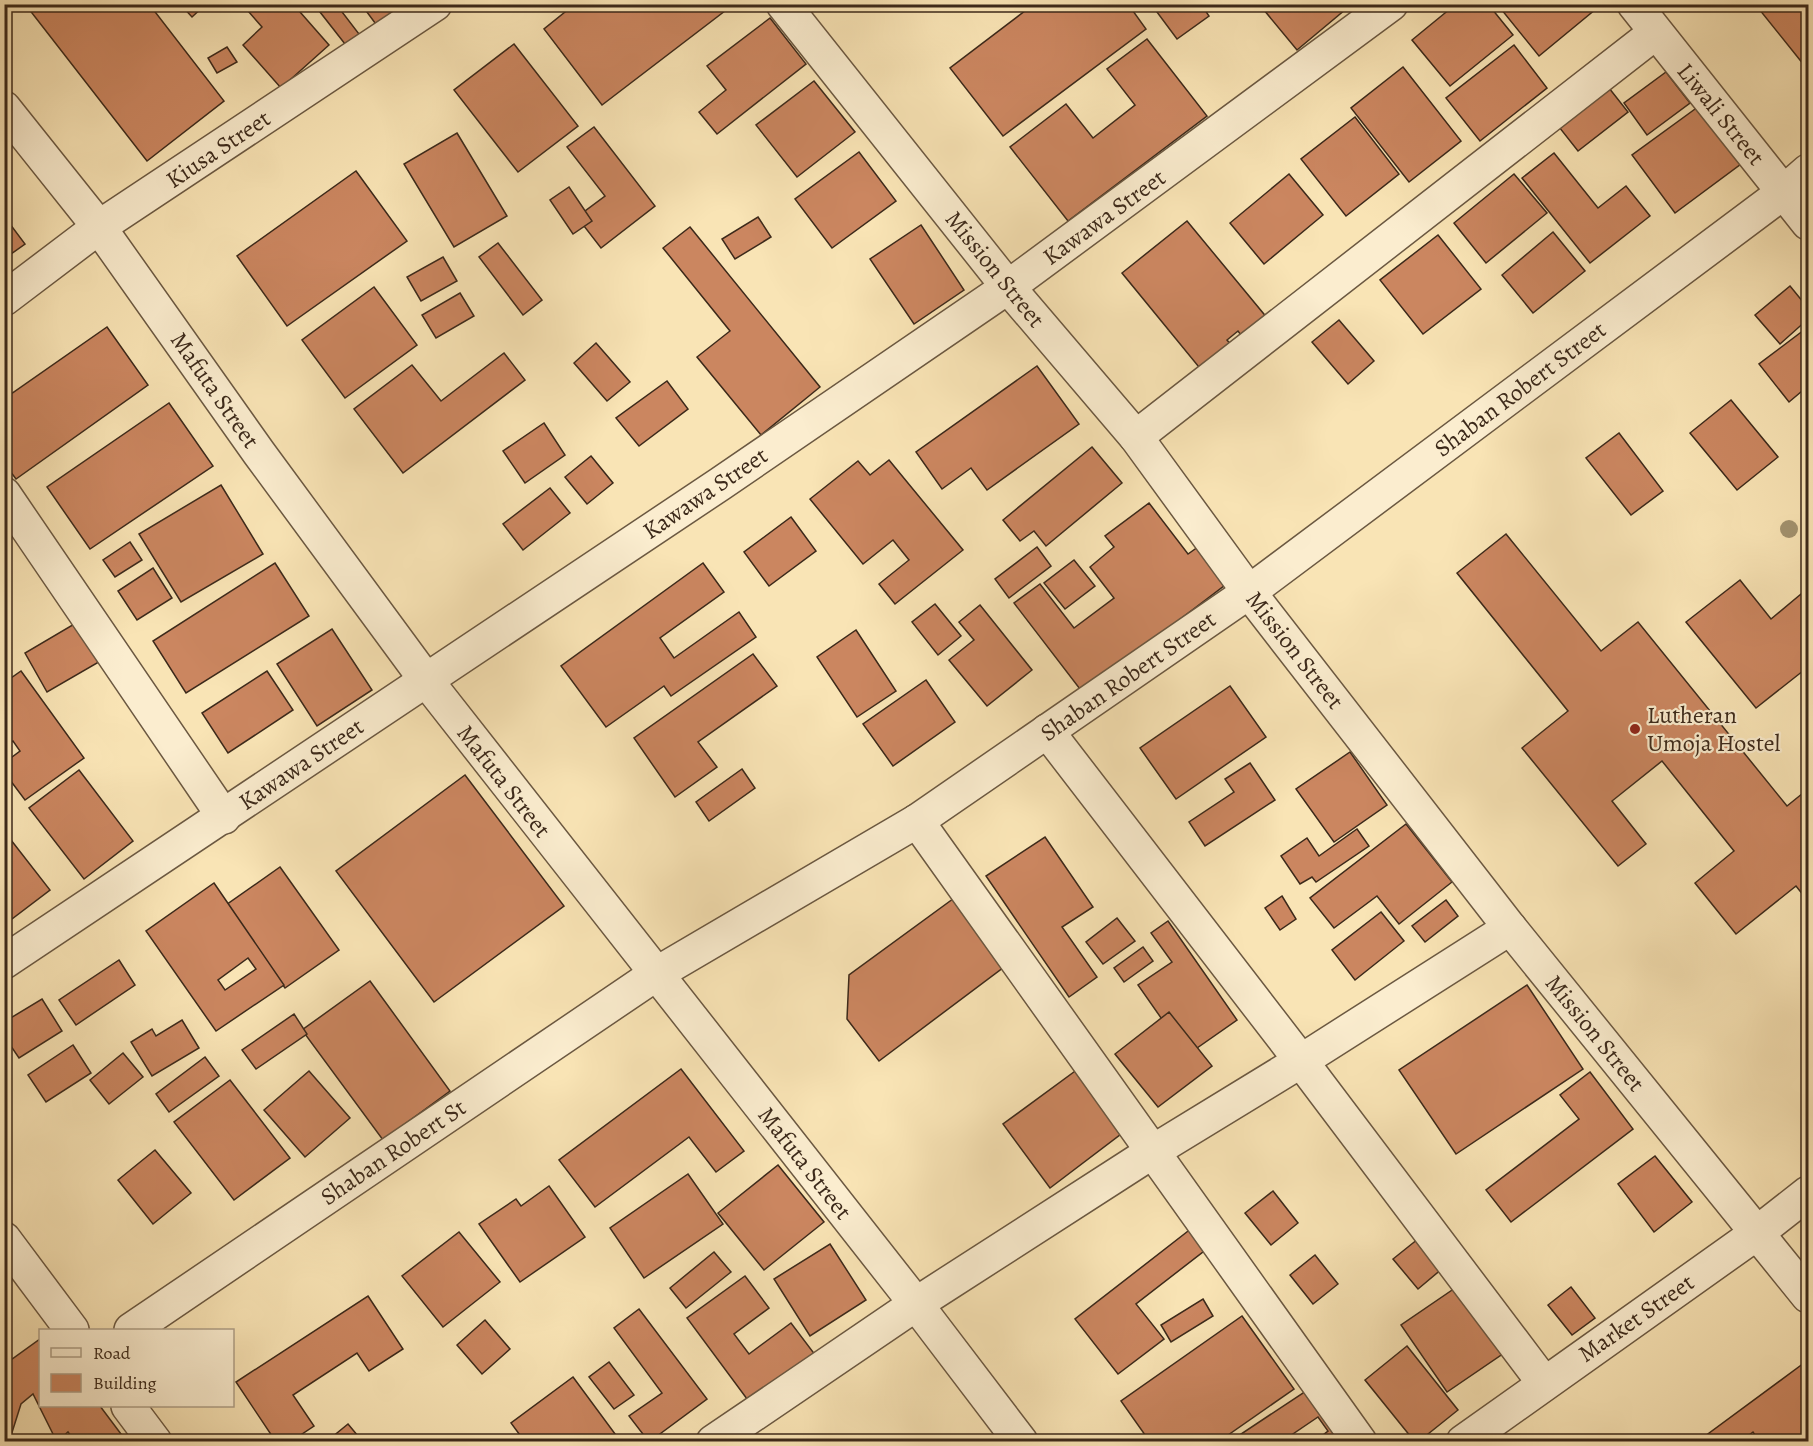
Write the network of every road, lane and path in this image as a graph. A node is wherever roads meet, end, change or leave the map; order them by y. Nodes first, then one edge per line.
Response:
1 (435, 4) edge
2 (783, 4) edge
3 (1391, 4) edge
4 (1634, 4) edge
5 (1655, 33) junction
6 (4, 108) edge
7 (1809, 171) edge
8 (1784, 192) junction
9 (1809, 223) edge
10 (99, 227) junction
11 (1008, 287) junction
12 (4, 299) edge
13 (1136, 437) junction
14 (4, 494) edge
15 (1249, 592) junction
16 (426, 680) junction
17 (1047, 731) junction
18 (224, 817) junction
19 (917, 821) junction
20 (1510, 928) junction
21 (4, 962) edge
22 (656, 974) junction
23 (1301, 1061) junction
24 (1152, 1152) junction
25 (1809, 1193) edge
26 (1757, 1233) junction
27 (4, 1239) edge
28 (1809, 1296) edge
29 (916, 1304) junction
30 (71, 1329) edge
31 (132, 1329) edge
32 (1544, 1383) junction
33 (129, 1407) edge
34 (155, 1442) edge
35 (713, 1442) edge
36 (1022, 1442) edge
37 (1360, 1442) edge
38 (1463, 1442) edge

1 - 10 street, Kiusa Street
2 - 11 street, Mission Street
3 - 11 street, Kawawa Street
4 - 5 street, Liwali Street
5 - 8 street, Liwali Street
5 - 13 street
6 - 10 street, Mafuta Street
7 - 8 street, Shaban Robert Street
8 - 9 street, Liwali Street
8 - 15 street, Shaban Robert Street
10 - 12 street, Kiusa Street
10 - 16 street, Mafuta Street
11 - 13 street, Mission Street
11 - 16 street, Kawawa Street
13 - 15 street, Mission Street
14 - 18 street
15 - 17 street, Shaban Robert Street
15 - 20 street, Mission Street
16 - 18 street, Kawawa Street
16 - 22 street, Mafuta Street
17 - 19 street, Shaban Robert Street
17 - 23 street
18 - 21 street, Kawawa Street
19 - 22 street, Shaban Robert Street
19 - 24 street
20 - 23 street
20 - 26 street, Mission Street
22 - 29 street, Mafuta Street
22 - 31 street, Shaban Robert St
23 - 24 street
23 - 32 street
24 - 29 street
24 - 37 street
25 - 26 street, Market Street
26 - 28 street, Mission Street
26 - 32 street, Market Street
27 - 30 street
29 - 35 street
29 - 36 street, Mafuta Street
32 - 38 street, Market Street
33 - 34 street

